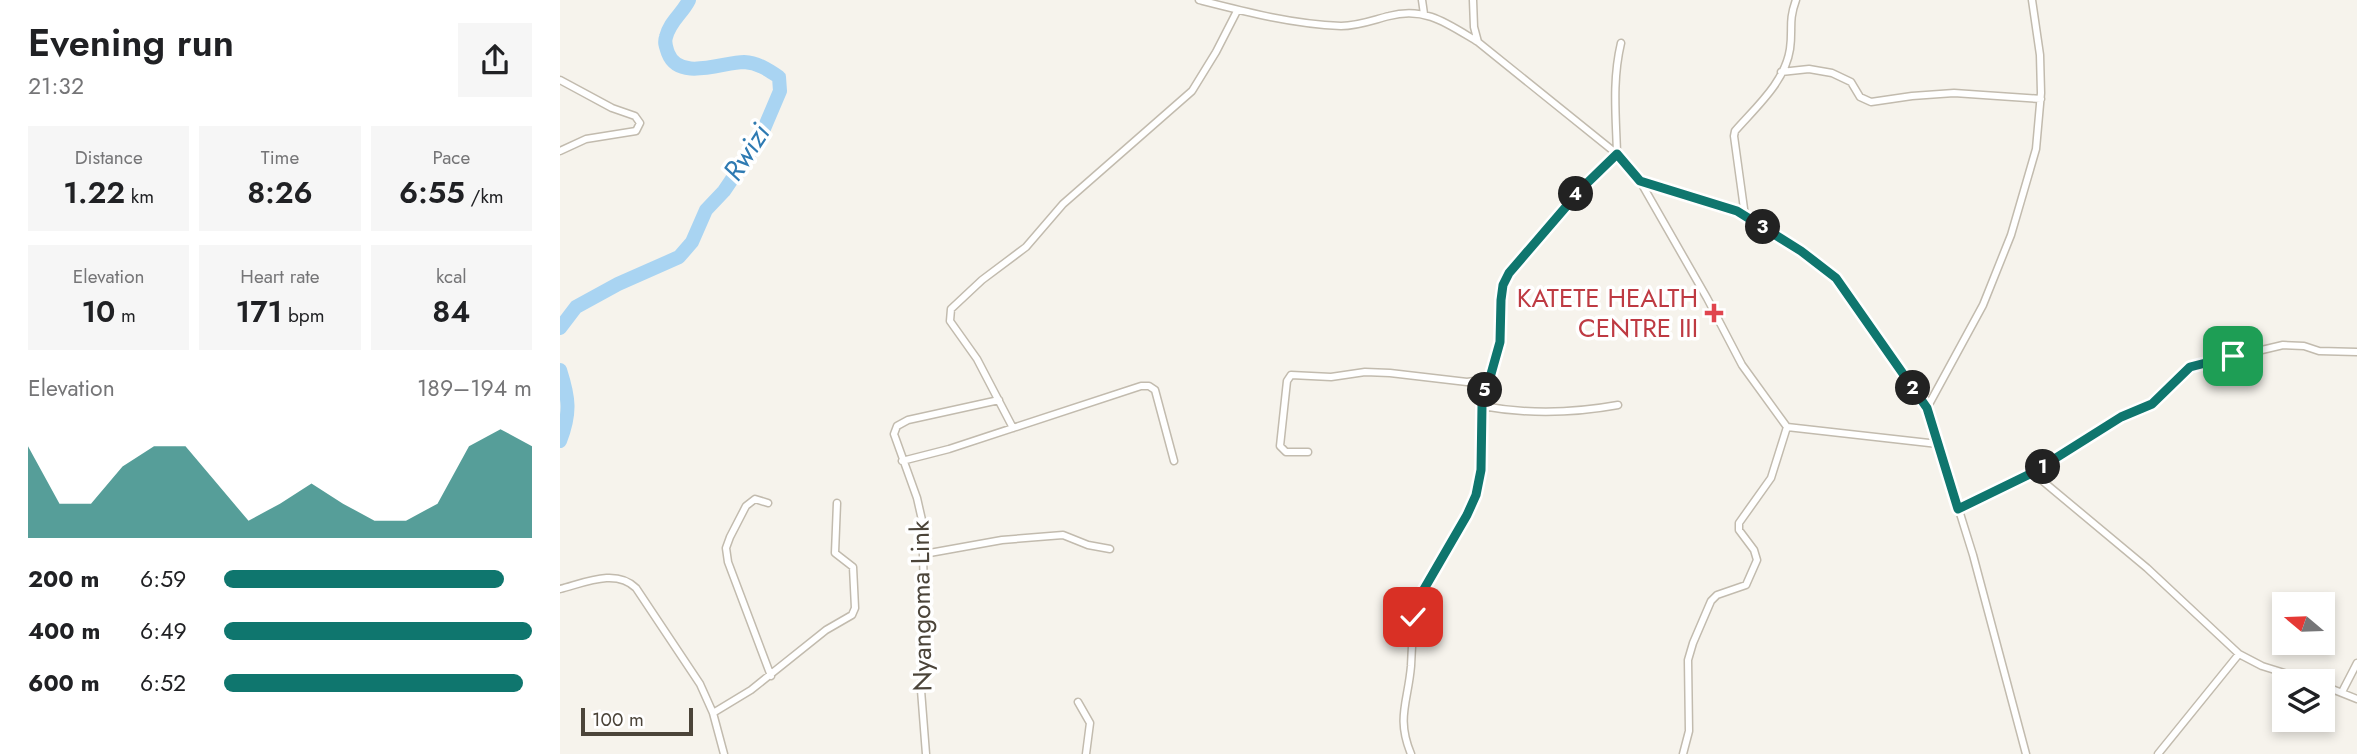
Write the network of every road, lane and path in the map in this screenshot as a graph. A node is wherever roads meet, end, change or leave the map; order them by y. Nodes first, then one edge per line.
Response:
1 (1199, 0) edge
2 (1422, 0) edge
3 (1473, 0) edge
4 (1796, 0) edge
5 (2032, 0) edge
6 (1237, 11) junction
7 (1424, 14) junction
8 (1478, 42) junction
9 (1621, 43) dead end
10 (1781, 72) junction
11 (560, 80) edge
12 (2041, 99) junction
13 (560, 151) edge
14 (1617, 154) junction
15 (1640, 181) junction
16 (1745, 216) junction
17 (2357, 352) edge
18 (1489, 379) junction
19 (999, 400) junction
20 (1618, 405) dead end
21 (1482, 406) junction
22 (1927, 408) junction
23 (1787, 427) junction
24 (1013, 428) junction
25 (1938, 444) junction
26 (1308, 453) dead end
27 (902, 461) junction
28 (1174, 461) dead end
29 (2032, 473) junction
30 (768, 503) dead end
31 (837, 503) dead end
32 (1958, 509) junction
33 (1110, 549) dead end
34 (924, 554) junction
35 (560, 589) edge
36 (2239, 654) junction
37 (2357, 663) edge
38 (2272, 669) edge
39 (771, 676) junction
40 (2335, 690) edge
41 (2342, 692) junction
42 (2357, 699) edge
43 (1078, 702) dead end
44 (713, 713) junction
45 (724, 754) edge
46 (926, 754) edge
47 (1086, 754) edge
48 (1411, 754) edge
49 (1683, 754) edge
50 (2026, 754) edge
51 (2158, 754) edge

1 - 6 street
2 - 7 street
3 - 8 street
4 - 10 street
5 - 12 street
6 - 7 street
6 - 19 street
7 - 8 street
8 - 14 street
9 - 14 street
10 - 12 street
10 - 16 street
11 - 13 street
12 - 22 street
14 - 15 street
14 - 18 street
15 - 16 street
15 - 23 street
16 - 22 street
17 - 29 street
18 - 21 street
18 - 26 street
19 - 24 street
19 - 27 street, Nyangoma Link
20 - 21 street
21 - 48 street
22 - 25 street
23 - 25 street
23 - 49 street
24 - 27 street
24 - 28 street
25 - 32 street
27 - 34 street, Nyangoma Link
29 - 32 street
29 - 36 street
30 - 39 street
31 - 39 street
32 - 50 street
33 - 34 street
34 - 46 street, Nyangoma Link
35 - 44 street
36 - 38 street
36 - 51 street
37 - 41 street
39 - 44 street
40 - 41 street
41 - 42 street
43 - 47 street
44 - 45 street

